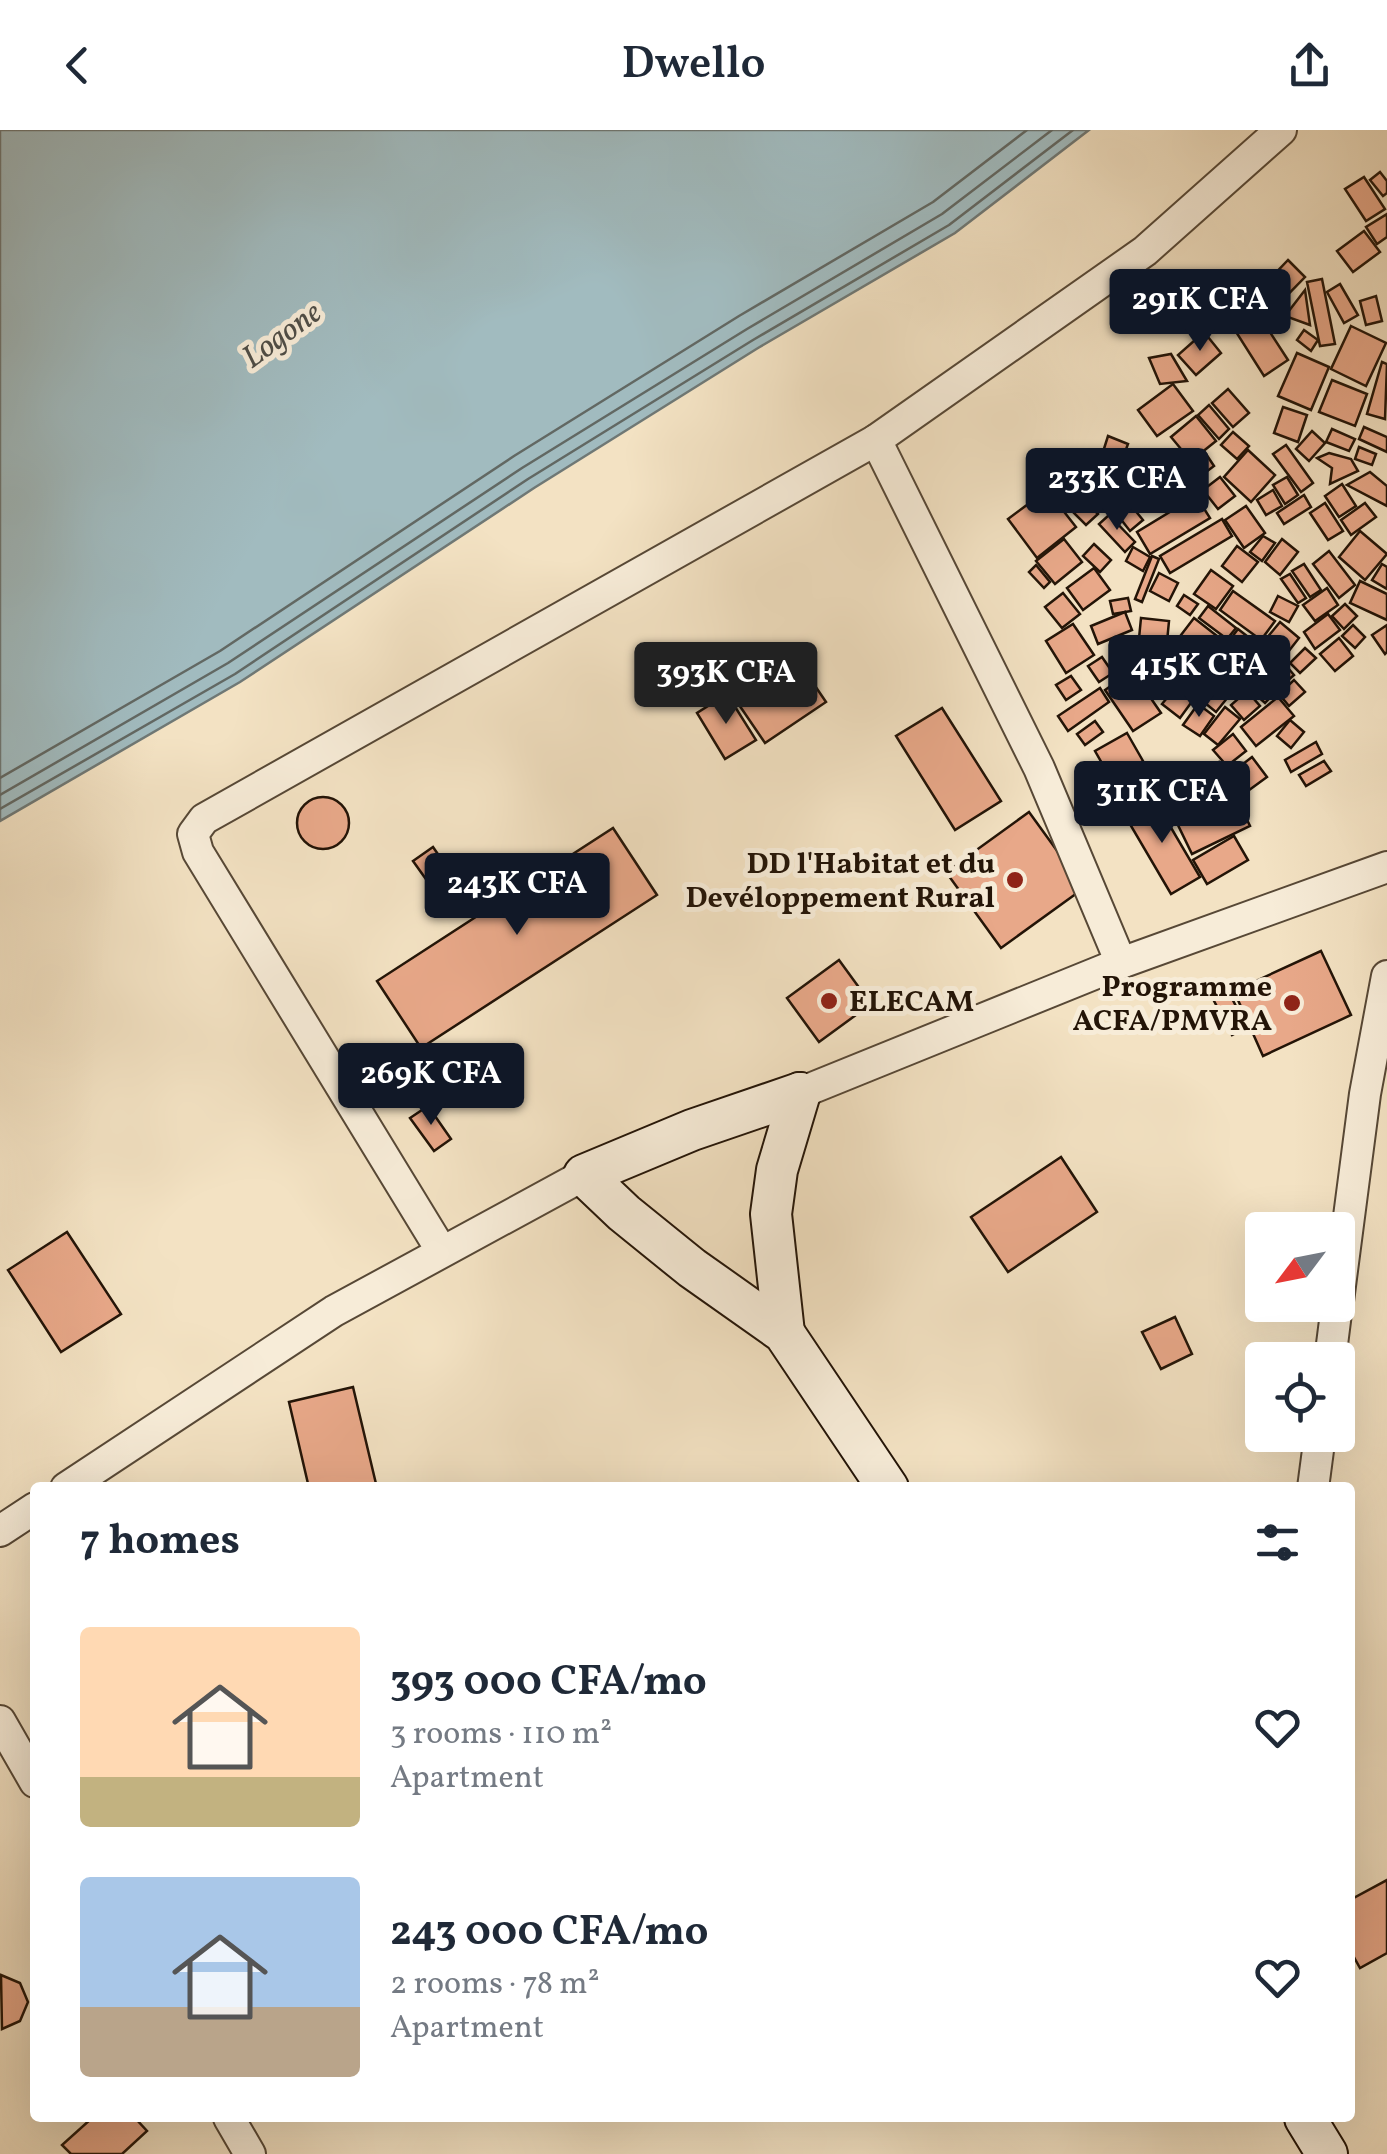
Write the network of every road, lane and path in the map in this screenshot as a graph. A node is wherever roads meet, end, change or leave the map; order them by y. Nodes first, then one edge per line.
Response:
1 (1281, 130) edge
2 (876, 440) junction
3 (1387, 867) edge
4 (1122, 962) junction
5 (1387, 976) edge
6 (800, 1093) junction
7 (584, 1175) junction
8 (1349, 1212) edge
9 (442, 1250) junction
10 (784, 1333) junction
11 (1318, 1452) edge
12 (75, 1482) edge
13 (884, 1482) edge
14 (1314, 1482) edge
15 (30, 1511) edge
16 (0, 1531) edge
17 (0, 1721) edge
18 (30, 1773) edge
19 (231, 2122) edge
20 (1308, 2122) edge
21 (250, 2154) edge
22 (1328, 2154) edge

1 - 2 street
2 - 4 street
2 - 9 street
3 - 4 street
4 - 6 street
5 - 8 street
6 - 7 street
6 - 10 street
7 - 9 street
7 - 10 street
9 - 12 street
10 - 13 street
11 - 14 street
15 - 16 street
17 - 18 street
19 - 21 street
20 - 22 street

